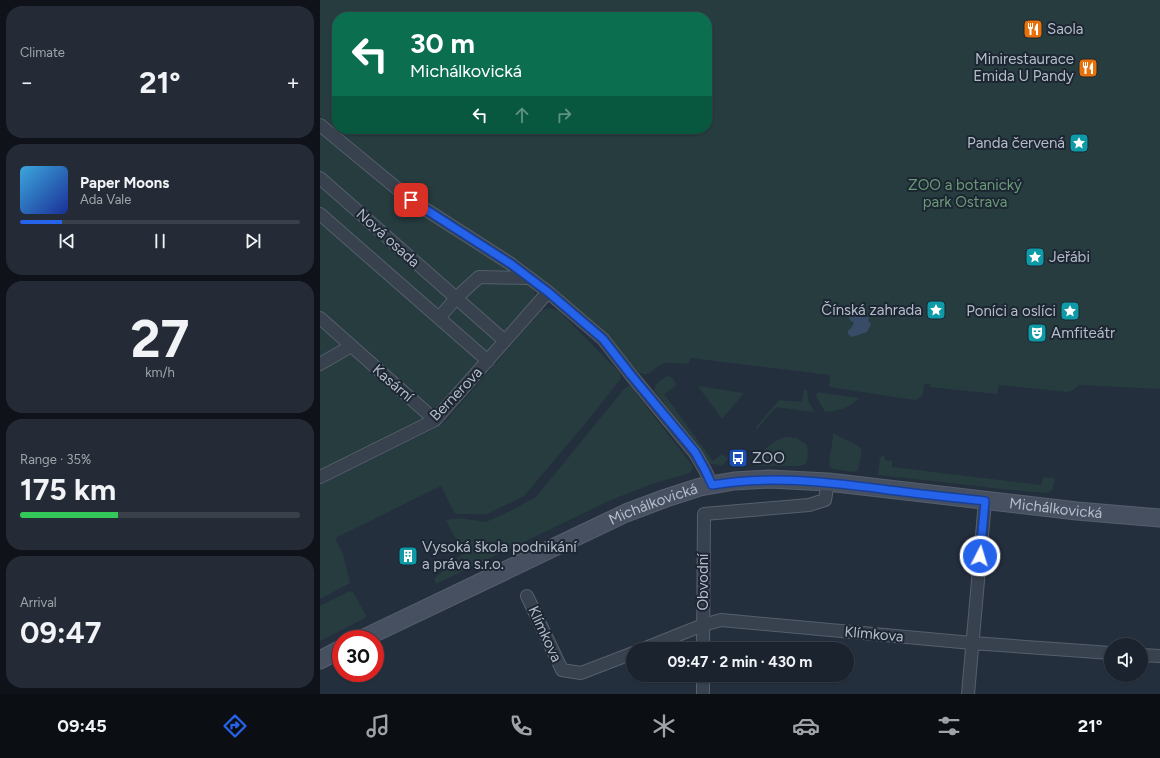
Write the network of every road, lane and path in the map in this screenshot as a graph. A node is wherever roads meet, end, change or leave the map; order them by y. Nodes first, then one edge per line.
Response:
1 (320, 126) edge
2 (320, 178) edge
3 (320, 214) edge
4 (528, 278) junction
5 (548, 292) junction
6 (456, 298) junction
7 (320, 318) edge
8 (439, 318) junction
9 (505, 341) junction
10 (351, 346) junction
11 (488, 361) junction
12 (320, 364) edge
13 (435, 420) junction
14 (320, 477) edge
15 (828, 482) junction
16 (712, 485) junction
17 (985, 501) junction
18 (1160, 518) edge
19 (527, 596) dead end
20 (703, 625) junction
21 (381, 630) edge
22 (660, 642) edge
23 (703, 642) edge
24 (972, 643) junction
25 (1104, 652) edge
26 (332, 654) edge
27 (1148, 655) edge
28 (626, 656) edge
29 (1160, 656) edge
30 (320, 660) edge
31 (702, 682) edge
32 (703, 694) edge
33 (968, 694) edge

1 - 4 street
2 - 6 street, Nová osada
3 - 8 street, Nová osada
4 - 5 street
4 - 6 street
5 - 9 street, Bernerova
5 - 16 street
6 - 8 street
6 - 9 street, Nová osada
7 - 10 street, Kasární
8 - 11 street, Nová osada
9 - 11 street, Bernerova
10 - 12 street
10 - 13 street, Kasární
11 - 13 street, Bernerova
13 - 14 street, Bernerova
15 - 16 street, Michálkovická
15 - 17 street, Michálkovická
15 - 20 street, Obvodní
16 - 21 street, Michálkovická
17 - 18 street, Michálkovická
17 - 24 street
19 - 28 street, Klímkova
20 - 22 street, Klímkova
20 - 23 street, Obvodní
20 - 24 street, Klímkova
24 - 25 street, Klímkova
24 - 33 street
26 - 30 street
27 - 29 street
31 - 32 street

